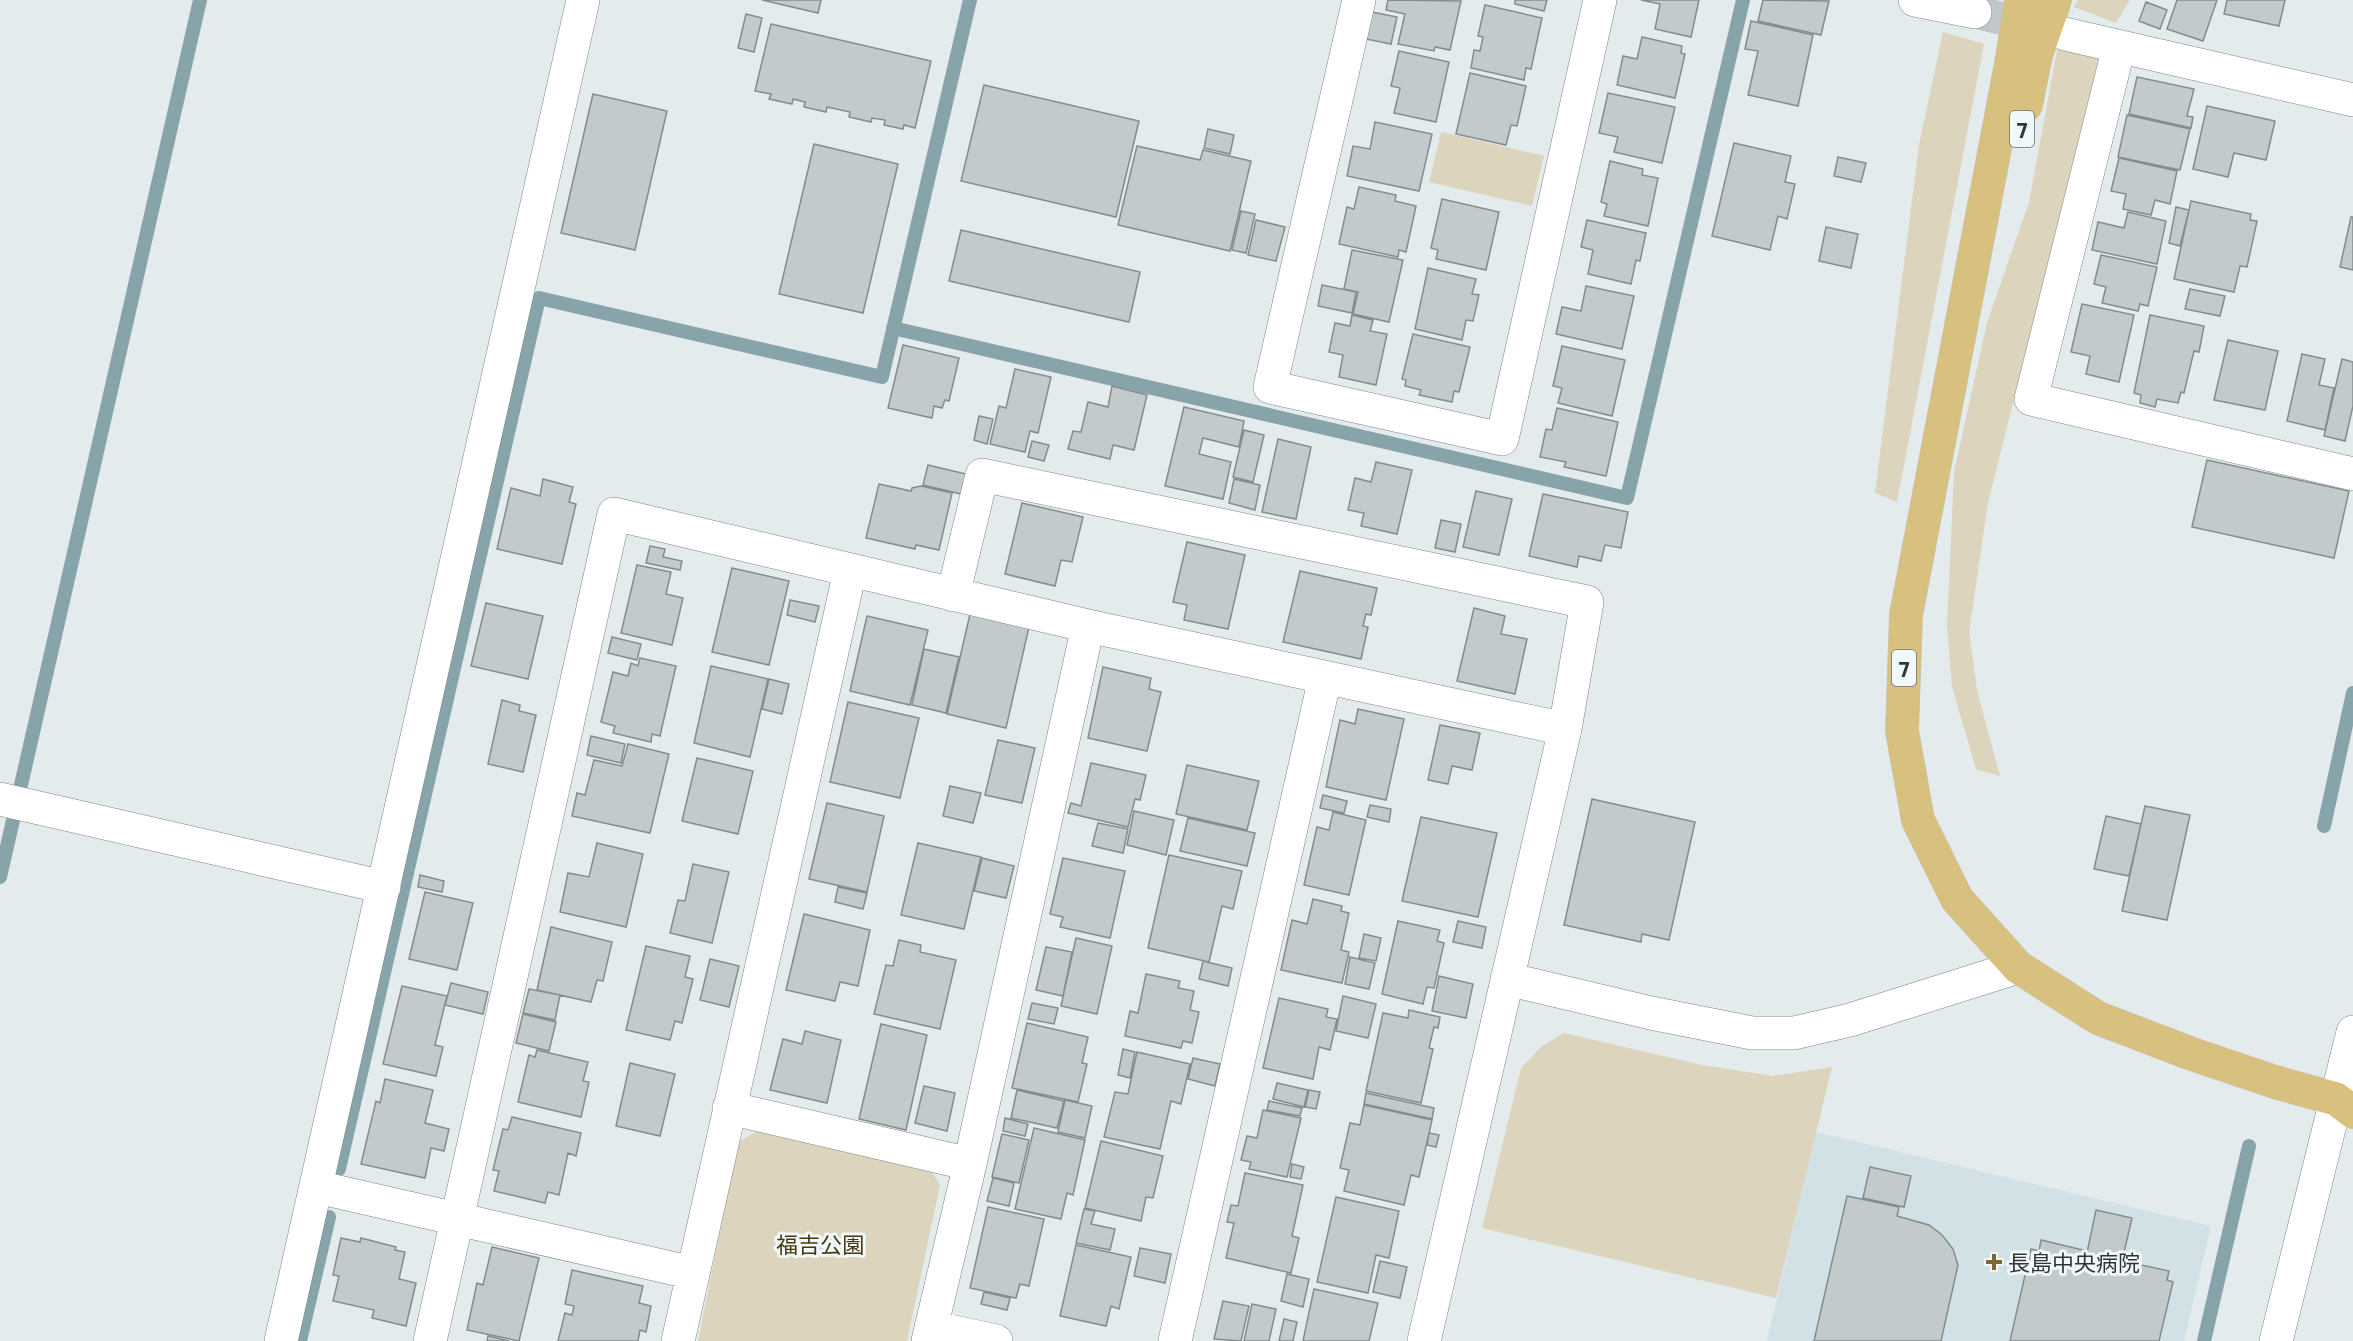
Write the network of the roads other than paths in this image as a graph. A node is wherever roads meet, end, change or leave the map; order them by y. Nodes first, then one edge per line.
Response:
1 (583, 0) edge
2 (1359, 0) edge
3 (1600, 0) edge
4 (1915, 0) edge
5 (2021, 0) edge
6 (2055, 0) edge
7 (1988, 6) edge
8 (2065, 34) tunnel mouth
9 (2119, 47) junction
10 (2011, 64) junction
11 (2353, 100) edge
12 (1975, 252) junction
13 (2353, 474) edge
14 (850, 571) junction
15 (953, 595) junction
16 (1088, 626) junction
17 (1325, 678) junction
18 (1565, 729) junction
19 (0, 799) edge
20 (384, 887) junction
21 (2018, 967) junction
22 (1507, 979) junction
23 (2353, 1032) edge
24 (2347, 1102) edge
25 (729, 1108) junction
26 (970, 1164) junction
27 (317, 1187) junction
28 (458, 1219) junction
29 (693, 1273) junction
30 (930, 1334) edge
31 (281, 1341) edge
32 (430, 1341) edge
33 (678, 1341) edge
34 (996, 1341) edge
35 (1175, 1341) edge
36 (1424, 1341) edge
37 (2276, 1341) edge

1 - 20 street
2 - 3 street
4 - 7 street
5 - 10 main road, 7
6 - 12 main road, 7
7 - 10 main road, 7
8 - 9 street
9 - 11 street
9 - 13 street
10 - 12 main road, 7
12 - 21 main road, 7
14 - 15 street
14 - 25 street
14 - 28 street
15 - 16 street
15 - 18 street
16 - 17 street
16 - 26 street
17 - 18 street
17 - 35 street
18 - 22 street
19 - 20 street
20 - 27 street
21 - 22 street
21 - 24 main road, 7
22 - 36 street
23 - 24 street
24 - 37 street
25 - 26 street
25 - 29 street
26 - 30 street
27 - 28 street
27 - 31 street
28 - 29 street
28 - 32 street
29 - 33 street
30 - 34 street

